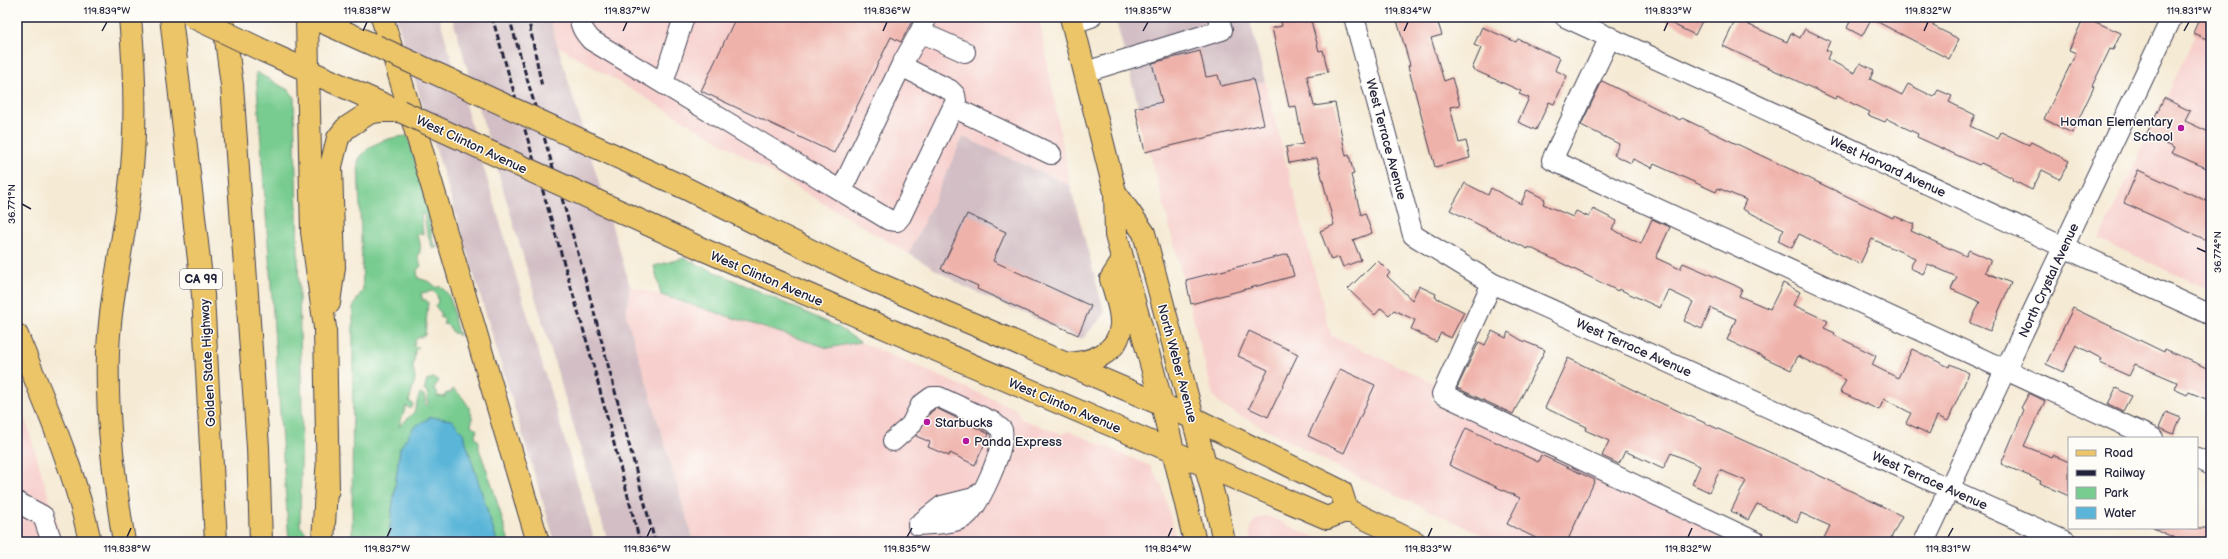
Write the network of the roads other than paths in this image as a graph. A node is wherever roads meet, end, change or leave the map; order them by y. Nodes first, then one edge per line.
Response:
1 (130, 17) edge
2 (171, 17) edge
3 (193, 17) edge
4 (223, 17) edge
5 (307, 17) edge
6 (311, 17) edge
7 (382, 17) edge
8 (580, 17) edge
9 (684, 17) edge
10 (1218, 17) edge
11 (1354, 17) edge
12 (1565, 17) edge
13 (2172, 17) edge
14 (1078, 19) edge
15 (923, 25) edge
16 (1610, 37) junction
17 (965, 52) dead end
18 (902, 66) junction
19 (308, 71) junction
20 (1085, 72) junction
21 (663, 84) junction
22 (953, 107) junction
23 (400, 111) junction
24 (1051, 154) dead end
25 (841, 191) junction
26 (1115, 192) junction
27 (2063, 248) junction
28 (1122, 261) junction
29 (1492, 283) junction
30 (2211, 315) edge
31 (326, 328) junction
32 (17, 335) edge
33 (1065, 364) junction
34 (2005, 370) junction
35 (1162, 404) junction
36 (1193, 418) junction
37 (2151, 437) edge
38 (893, 441) dead end
39 (1173, 451) junction
40 (2198, 458) edge
41 (1205, 465) junction
42 (2211, 465) edge
43 (327, 471) junction
44 (1949, 489) junction
45 (17, 502) edge
46 (1347, 510) junction
47 (918, 525) dead end
48 (52, 542) edge
49 (90, 542) edge
50 (124, 542) edge
51 (216, 542) edge
52 (261, 542) edge
53 (323, 542) edge
54 (329, 542) edge
55 (538, 542) edge
56 (1195, 542) edge
57 (1224, 542) edge
58 (1415, 542) edge
59 (1756, 542) edge
60 (1924, 542) edge
61 (2067, 542) edge

1 - 50 main road
2 - 51 main road, Golden State Highway / CA 99
3 - 19 main road, West Clinton Avenue, bridge
4 - 52 main road
5 - 19 main road
6 - 33 main road, bridge
7 - 55 main road
8 - 21 street
9 - 21 street
10 - 20 street
11 - 29 street, West Terrace Avenue
12 - 16 street, West Harvard Avenue
13 - 27 street, North Crystal Avenue
14 - 20 main road, North Weber Avenue
15 - 17 street
15 - 18 street
16 - 27 street, West Harvard Avenue
16 - 34 street
18 - 22 street
18 - 25 street
19 - 23 main road, West Clinton Avenue
19 - 31 main road
20 - 26 main road, North Weber Avenue
21 - 25 street
22 - 24 street
22 - 25 street
23 - 31 main road
23 - 39 main road, West Clinton Avenue, bridge
26 - 28 main road, North Weber Avenue
26 - 36 main road, North Weber Avenue
27 - 30 street, West Harvard Avenue
27 - 34 street, North Crystal Avenue
28 - 33 main road
28 - 35 main road, North Weber Avenue
29 - 44 street, West Terrace Avenue
29 - 59 street
31 - 43 main road
32 - 49 main road
33 - 35 main road
34 - 37 street
34 - 44 street, North Crystal Avenue
35 - 36 main road
35 - 39 main road, North Weber Avenue
36 - 41 main road, North Weber Avenue
36 - 46 main road
38 - 47 street
39 - 41 main road, West Clinton Avenue
39 - 56 main road, North Weber Avenue
40 - 42 street
41 - 46 main road, West Clinton Avenue
41 - 57 main road, North Weber Avenue
43 - 53 main road
43 - 54 main road
44 - 60 street, North Crystal Avenue
44 - 61 street, West Terrace Avenue
45 - 48 street
46 - 58 main road

